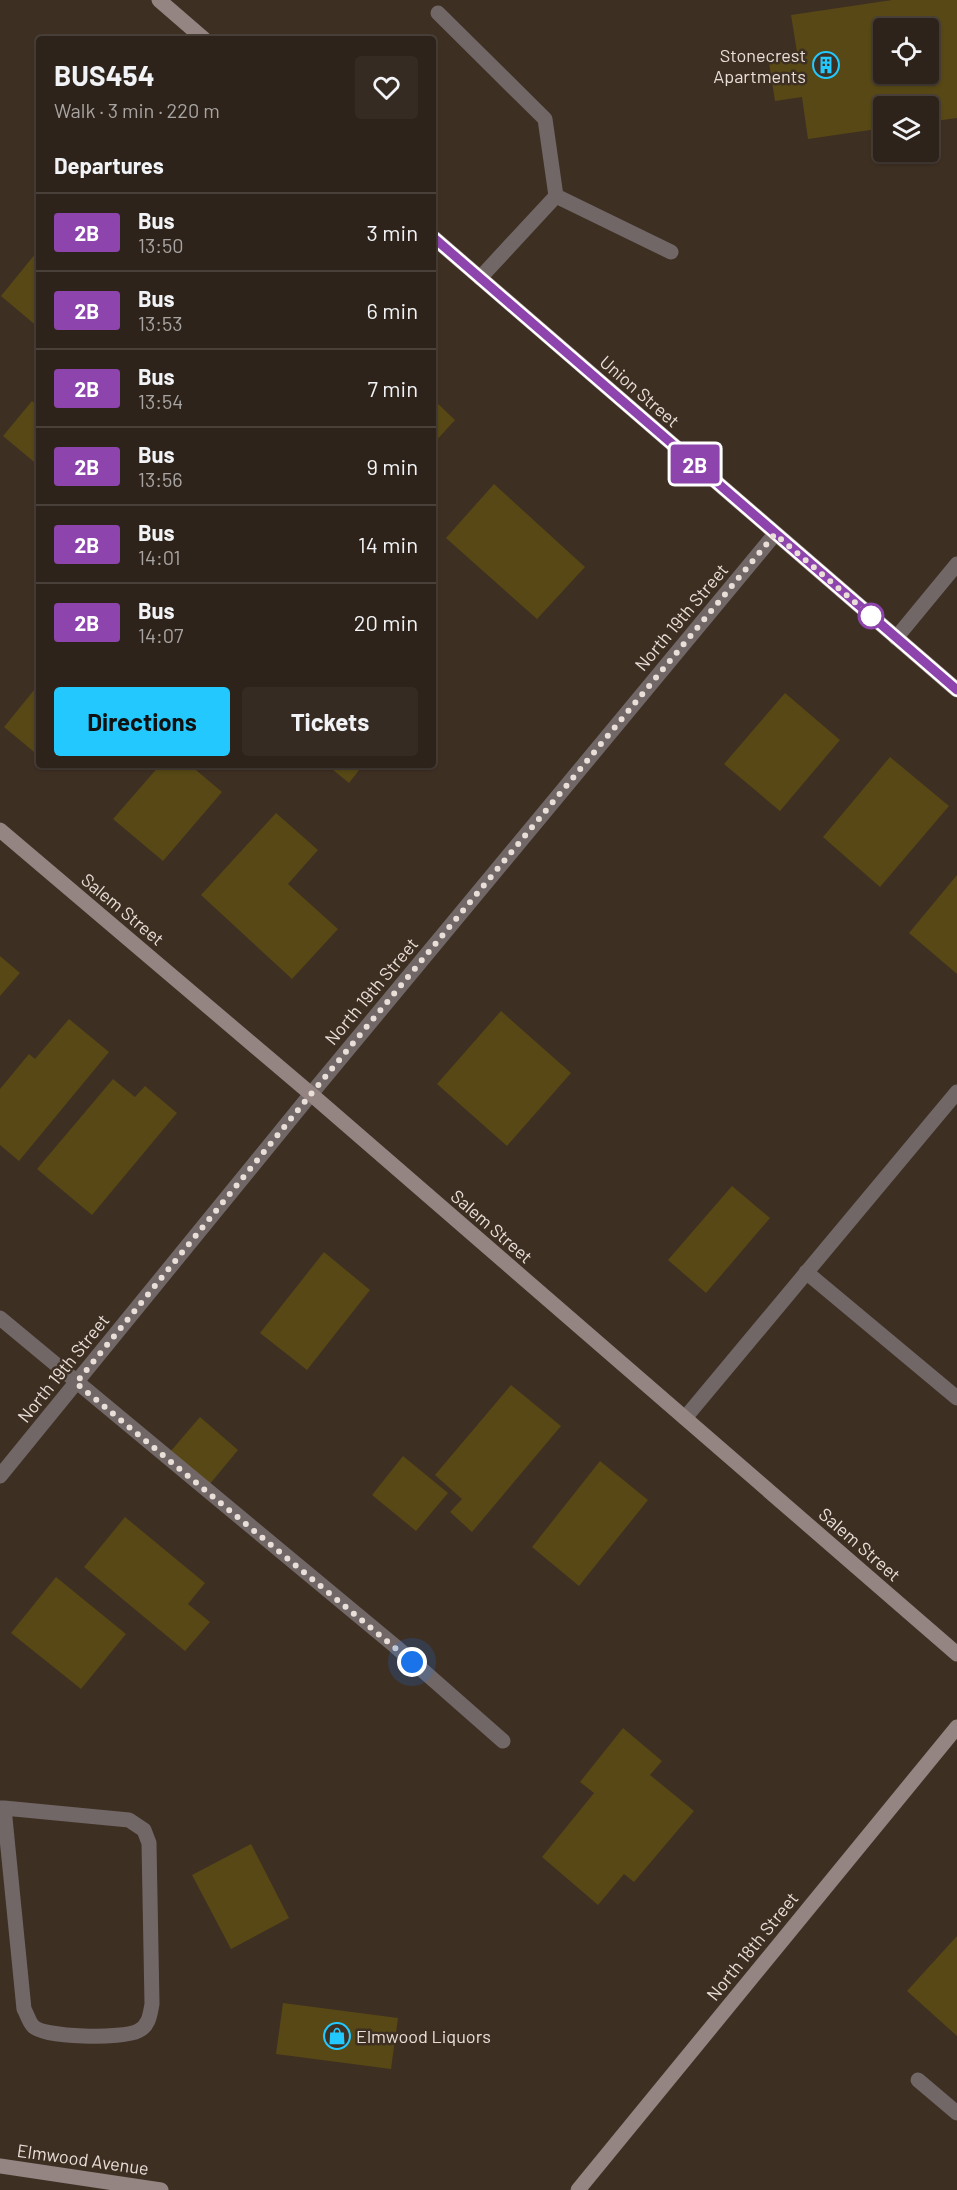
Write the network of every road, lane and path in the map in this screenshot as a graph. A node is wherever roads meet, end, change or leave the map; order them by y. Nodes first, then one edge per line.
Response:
1 (159, 0) edge
2 (438, 14) dead end
3 (201, 36) edge
4 (556, 196) junction
5 (436, 240) edge
6 (670, 252) dead end
7 (480, 279) junction
8 (775, 534) junction
9 (957, 564) edge
10 (896, 638) junction
11 (957, 690) edge
12 (0, 830) edge
13 (957, 1092) edge
14 (311, 1094) junction
15 (806, 1272) junction
16 (0, 1318) edge
17 (76, 1383) junction
18 (957, 1398) edge
19 (685, 1418) junction
20 (0, 1476) edge
21 (957, 1654) edge
22 (957, 1727) edge
23 (502, 1741) dead end
24 (2, 1808) edge
25 (918, 2079) dead end
26 (957, 2113) edge
27 (0, 2166) edge
28 (161, 2190) edge
29 (578, 2190) edge

1 - 3 main road
2 - 4 street
4 - 6 street
4 - 7 street
5 - 7 main road, Union Street
7 - 8 main road, Union Street
8 - 10 main road, Union Street
8 - 14 street, North 19th Street
9 - 10 street
10 - 11 main road, Union Street
12 - 14 main road, Salem Street
13 - 15 street
14 - 17 street, North 19th Street
14 - 19 main road, Salem Street
15 - 18 street
15 - 19 street
16 - 17 street
17 - 20 street, North 19th Street
17 - 23 street
19 - 21 main road, Salem Street
22 - 29 main road, North 18th Street
24 - 24 street
25 - 26 street
27 - 28 main road, Elmwood Avenue

